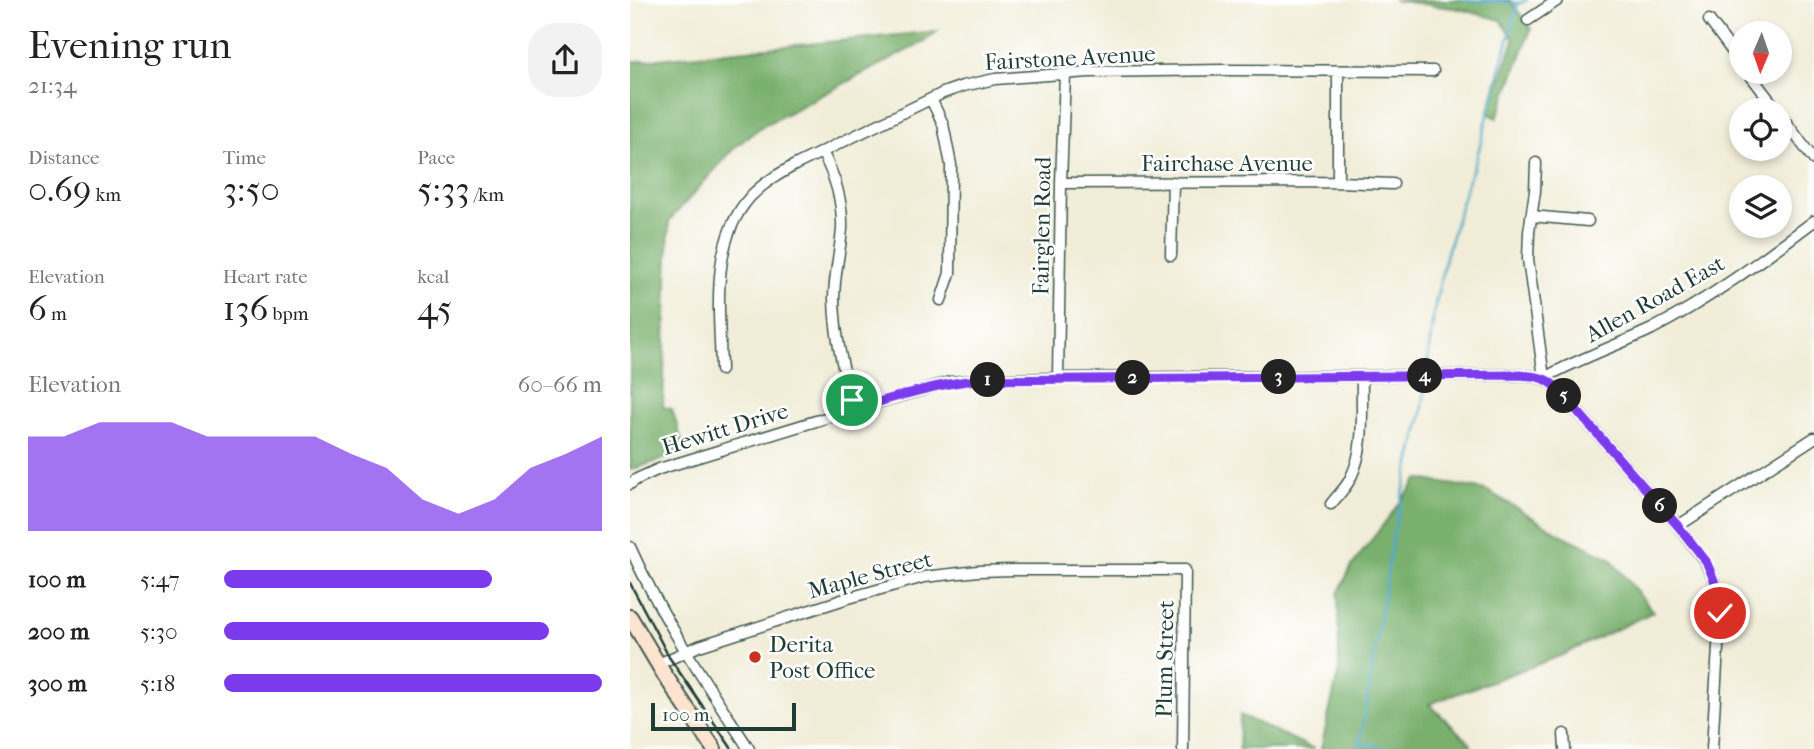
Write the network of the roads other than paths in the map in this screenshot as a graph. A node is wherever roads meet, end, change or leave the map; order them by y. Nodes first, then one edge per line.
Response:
1 (1558, 0) edge
2 (1528, 20) dead end
3 (1709, 20) dead end
4 (1729, 46) edge
5 (1338, 71) junction
6 (1433, 71) dead end
7 (1065, 74) junction
8 (931, 99) junction
9 (1792, 131) edge
10 (821, 152) junction
11 (1814, 160) edge
12 (1536, 163) dead end
13 (1173, 182) junction
14 (1338, 182) junction
15 (1061, 183) junction
16 (1393, 184) dead end
17 (1531, 216) junction
18 (1588, 221) dead end
19 (1814, 221) edge
20 (1171, 255) dead end
21 (941, 300) dead end
22 (721, 370) dead end
23 (1362, 377) junction
24 (1058, 378) junction
25 (1544, 378) junction
26 (855, 409) junction
27 (1814, 438) edge
28 (630, 484) edge
29 (1331, 503) dead end
30 (1678, 526) junction
31 (630, 547) edge
32 (1185, 570) joint
33 (631, 619) edge
34 (685, 651) junction
35 (658, 664) junction
36 (1564, 734) dead end
37 (714, 749) edge
38 (748, 749) edge
39 (1183, 749) edge
40 (1565, 749) edge
41 (1712, 749) edge

1 - 2 street
3 - 4 street
5 - 6 street, Fairstone Avenue
5 - 7 street, Fairstone Avenue
5 - 14 street
7 - 8 street, Fairstone Avenue
7 - 15 street, Fairglen Road
8 - 10 street, Fairstone Avenue
8 - 21 street
9 - 11 street
10 - 22 street, Fairstone Avenue
10 - 26 street
12 - 17 street
13 - 14 street, Fairchase Avenue
13 - 15 street, Fairchase Avenue
13 - 20 street
14 - 16 street, Fairchase Avenue
15 - 24 street, Fairglen Road
17 - 18 street
17 - 25 street
19 - 25 street, Allen Road East
23 - 24 street, Hewitt Drive
23 - 25 street, Hewitt Drive
23 - 29 street
24 - 26 street, Hewitt Drive
25 - 30 street
26 - 28 street, Hewitt Drive
27 - 30 street
30 - 41 street
31 - 34 street
32 - 34 street, Maple Street
32 - 39 street, Plum Street
33 - 35 main road
34 - 35 street, Maple Street
34 - 38 street
35 - 37 main road
36 - 40 street

